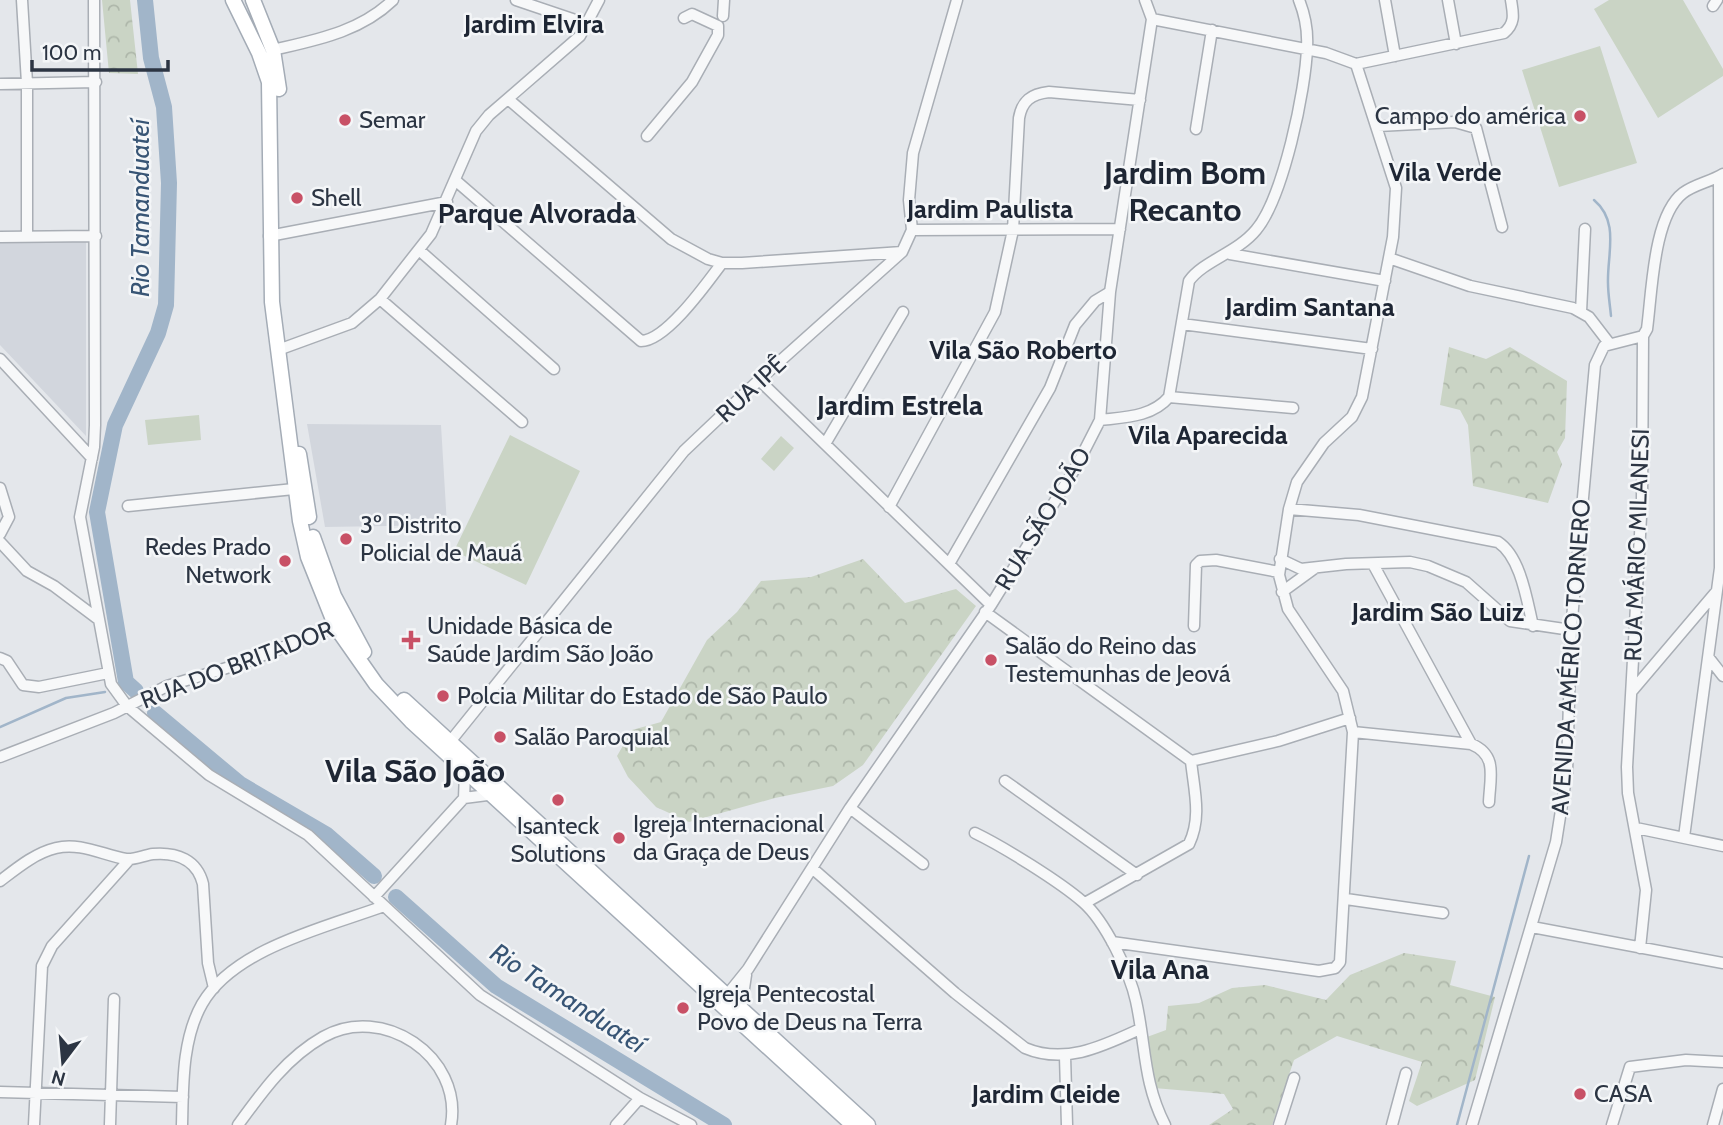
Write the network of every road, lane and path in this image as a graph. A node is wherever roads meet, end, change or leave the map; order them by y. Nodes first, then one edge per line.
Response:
1 (22, 0) edge
2 (94, 0) edge
3 (253, 0) edge
4 (393, 0) edge
5 (516, 0) edge
6 (599, 0) edge
7 (724, 0) edge
8 (957, 0) edge
9 (1145, 0) edge
10 (1299, 0) edge
11 (1385, 0) edge
12 (1448, 0) edge
13 (1511, 0) edge
14 (234, 4) edge
15 (723, 16) dead end
16 (684, 18) dead end
17 (1153, 19) junction
18 (587, 24) junction
19 (1212, 30) junction
20 (1456, 44) junction
21 (273, 50) junction
22 (1307, 50) junction
23 (1395, 56) junction
24 (1356, 64) junction
25 (96, 82) junction
26 (27, 83) junction
27 (0, 84) edge
28 (508, 99) junction
29 (1140, 100) junction
30 (1378, 126) junction
31 (1196, 130) dead end
32 (647, 136) dead end
33 (1721, 176) edge
34 (455, 180) junction
35 (447, 202) junction
36 (1502, 228) dead end
37 (1120, 229) junction
38 (1585, 229) dead end
39 (912, 230) junction
40 (1013, 230) junction
41 (96, 236) junction
42 (273, 236) junction
43 (0, 237) edge
44 (27, 237) junction
45 (419, 250) junction
46 (902, 252) junction
47 (1230, 254) junction
48 (1389, 258) junction
49 (722, 263) junction
50 (1385, 281) junction
51 (1111, 292) junction
52 (380, 299) junction
53 (903, 312) dead end
54 (1581, 312) junction
55 (1182, 324) junction
56 (1722, 326) edge
57 (1643, 336) junction
58 (1609, 343) junction
59 (281, 349) junction
60 (1372, 349) junction
61 (0, 359) edge
62 (554, 369) dead end
63 (759, 380) junction
64 (1169, 397) junction
65 (1293, 408) dead end
66 (1100, 420) junction
67 (522, 422) dead end
68 (825, 444) junction
69 (92, 458) junction
70 (0, 488) edge
71 (294, 489) junction
72 (128, 506) dead end
73 (889, 507) junction
74 (1289, 509) junction
75 (0, 534) edge
76 (0, 542) edge
77 (1280, 559) junction
78 (949, 564) junction
79 (1373, 564) junction
80 (1315, 568) junction
81 (1279, 572) junction
82 (1282, 592) junction
83 (1716, 592) junction
84 (988, 608) junction
85 (98, 618) junction
86 (341, 625) junction
87 (1194, 626) dead end
88 (1534, 626) junction
89 (1571, 630) junction
90 (0, 658) edge
91 (1709, 658) junction
92 (108, 673) junction
93 (1723, 676) edge
94 (1632, 691) junction
95 (127, 706) junction
96 (1350, 719) junction
97 (411, 721) junction
98 (1353, 732) junction
99 (449, 743) junction
100 (1471, 744) junction
101 (0, 757) edge
102 (1191, 761) junction
103 (465, 773) junction
104 (1005, 781) dead end
105 (488, 792) junction
106 (508, 796) junction
107 (464, 798) junction
108 (1489, 802) dead end
109 (850, 808) junction
110 (1636, 828) junction
111 (975, 833) dead end
112 (1684, 837) junction
113 (1723, 846) edge
114 (129, 860) junction
115 (923, 864) dead end
116 (811, 868) junction
117 (1137, 874) junction
118 (0, 881) edge
119 (374, 897) junction
120 (1346, 899) junction
121 (1085, 903) junction
122 (384, 906) junction
123 (1443, 913) dead end
124 (1532, 927) junction
125 (1112, 942) junction
126 (1640, 948) junction
127 (1723, 964) edge
128 (748, 969) junction
129 (214, 988) junction
130 (114, 999) dead end
131 (723, 999) junction
132 (741, 1007) junction
133 (1140, 1029) junction
134 (1065, 1055) junction
135 (1723, 1062) edge
136 (1406, 1073) dead end
137 (1294, 1078) dead end
138 (1723, 1089) edge
139 (0, 1092) edge
140 (34, 1094) junction
141 (111, 1097) junction
142 (183, 1097) junction
143 (639, 1098) junction
144 (34, 1125) edge
145 (110, 1125) edge
146 (181, 1125) edge
147 (238, 1125) edge
148 (451, 1125) edge
149 (615, 1125) edge
150 (691, 1125) edge
151 (853, 1125) edge
152 (867, 1125) edge
153 (1067, 1125) edge
154 (1166, 1125) edge
155 (1279, 1125) edge
156 (1392, 1125) edge
157 (1472, 1125) edge
158 (1612, 1125) edge
159 (1713, 1125) edge

1 - 26 street
2 - 25 street
3 - 14 main road
3 - 21 main road
4 - 21 street
5 - 18 street
6 - 18 street
7 - 15 street
8 - 39 street, RUA IPÊ
9 - 17 street
10 - 22 street
11 - 23 street
12 - 20 street
13 - 20 street
14 - 42 main road
16 - 32 street
17 - 19 street
17 - 29 street, RUA SÃO JOÃO
18 - 28 street
19 - 22 street
19 - 31 street
20 - 23 street
21 - 42 main road
22 - 24 street
22 - 47 street
23 - 24 street
24 - 30 street
25 - 26 street
25 - 41 street
26 - 27 street
26 - 44 street
28 - 34 street
28 - 49 street
29 - 37 street, RUA SÃO JOÃO
29 - 40 street
30 - 36 street
30 - 48 street
33 - 56 street
33 - 57 street, RUA MÁRIO MILANESI
34 - 35 street
34 - 49 street
35 - 42 street
35 - 45 street
37 - 40 street
37 - 51 street, RUA SÃO JOÃO
38 - 54 street
39 - 40 street
39 - 46 street, RUA IPÊ
40 - 73 street
41 - 44 street
41 - 69 street
42 - 59 main road
43 - 44 street
45 - 52 street
45 - 62 street
46 - 49 street
46 - 63 street, RUA IPÊ
47 - 50 street
47 - 55 street
48 - 50 street
48 - 54 street
50 - 60 street
51 - 66 street, RUA SÃO JOÃO
51 - 78 street
52 - 59 street
52 - 67 street
53 - 68 street
54 - 58 street
55 - 60 street
55 - 64 street
56 - 83 street
57 - 58 street
57 - 94 street, RUA MÁRIO MILANESI
58 - 89 street, AVENIDA AMÉRICO TORNERO
59 - 71 main road
59 - 86 main road
60 - 74 street
61 - 69 street
63 - 68 street
63 - 99 street, RUA IPÊ
64 - 65 street
64 - 66 street
66 - 84 street, RUA SÃO JOÃO
68 - 73 street
69 - 85 street
70 - 75 street
71 - 72 street
71 - 86 main road
73 - 78 street
74 - 77 street
74 - 88 street
76 - 85 street
77 - 80 street
77 - 81 street
78 - 84 street
79 - 80 street
79 - 88 street
79 - 100 street
80 - 82 street
81 - 82 street
81 - 87 street
82 - 96 street
83 - 91 street
83 - 94 street
84 - 102 street
84 - 109 street, RUA SÃO JOÃO
85 - 92 street
86 - 95 street, RUA DO BRITADOR
86 - 97 main road
86 - 99 main road
88 - 89 street
89 - 124 street, AVENIDA AMÉRICO TORNERO
90 - 92 street
91 - 93 street
91 - 112 street
92 - 95 street
94 - 110 street, RUA MÁRIO MILANESI
95 - 101 street, RUA DO BRITADOR
95 - 119 street
96 - 98 street
96 - 102 street
97 - 99 main road
97 - 103 main road
98 - 100 street
98 - 120 street
99 - 106 main road
100 - 108 street
102 - 117 street
103 - 105 main road
103 - 107 street
104 - 117 street
105 - 106 street
105 - 107 street
105 - 131 main road
106 - 131 main road
107 - 119 street
109 - 115 street
109 - 116 street, RUA SÃO JOÃO
110 - 112 street
110 - 126 street, RUA MÁRIO MILANESI
111 - 121 street
112 - 113 street
114 - 118 street
114 - 129 street
114 - 140 street
116 - 128 street, RUA SÃO JOÃO
116 - 134 street
117 - 121 street
119 - 122 street
120 - 123 street
120 - 125 street
121 - 125 street
122 - 129 street
122 - 143 street
124 - 126 street
124 - 157 street, AVENIDA AMÉRICO TORNERO
125 - 133 street
126 - 127 street
128 - 131 street, RUA SÃO JOÃO
128 - 132 street, RUA SÃO JOÃO
129 - 142 street
130 - 141 street
131 - 132 main road
131 - 151 main road
132 - 152 main road
133 - 134 street
133 - 154 street
134 - 153 street
135 - 158 street
136 - 156 street
137 - 155 street
138 - 159 street
139 - 140 street
140 - 141 street
140 - 144 street
141 - 142 street
141 - 145 street
142 - 146 street
143 - 149 street
143 - 150 street
147 - 148 street

